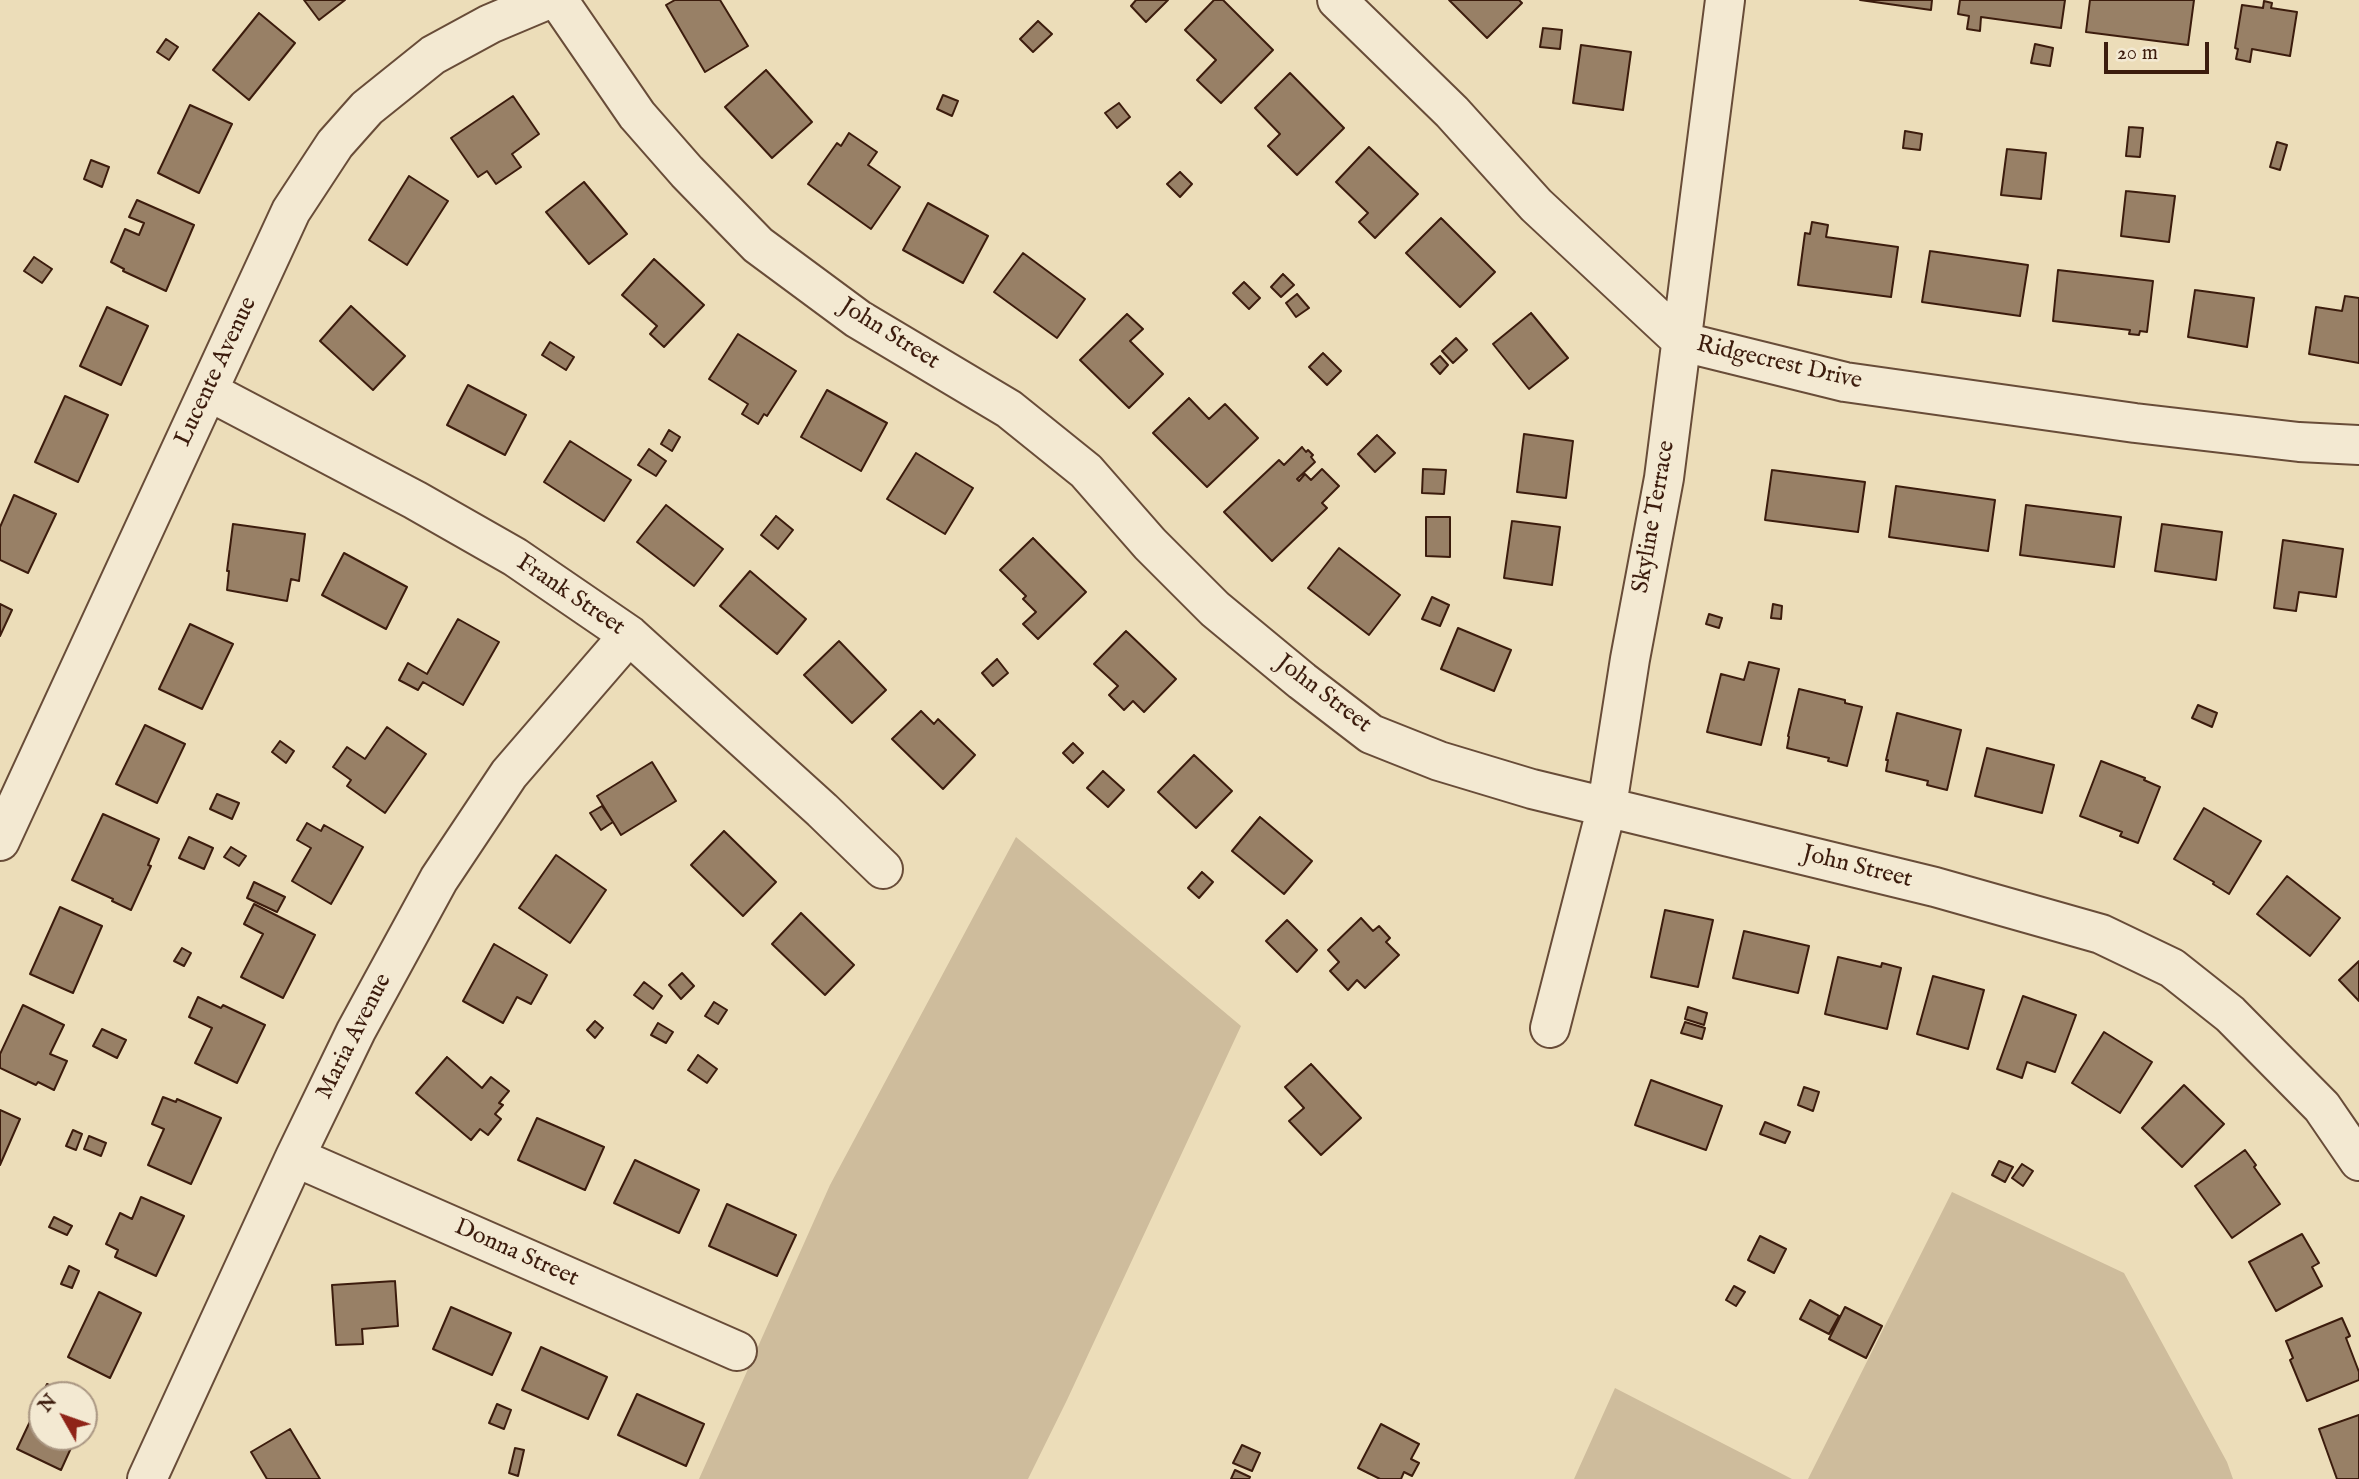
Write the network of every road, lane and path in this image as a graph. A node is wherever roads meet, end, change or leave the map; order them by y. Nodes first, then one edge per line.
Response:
1 (547, 0) edge
2 (558, 0) edge
3 (1338, 0) edge
4 (1725, 0) edge
5 (1683, 342) junction
6 (208, 391) junction
7 (2359, 445) edge
8 (629, 635) junction
9 (1607, 806) junction
10 (0, 841) edge
11 (883, 869) dead end
12 (1550, 1028) dead end
13 (295, 1157) junction
14 (2359, 1161) edge
15 (737, 1351) dead end
16 (147, 1479) edge

1 - 6 street, Lucente Avenue
2 - 9 street, John Street
3 - 5 street, Ridgecrest Drive
4 - 5 street, Skyline Terrace
5 - 7 street, Ridgecrest Drive
5 - 9 street, Skyline Terrace
6 - 8 street, Frank Street
6 - 10 street, Lucente Avenue
8 - 11 street, Frank Street
8 - 13 street, Maria Avenue
9 - 12 street, Skyline Terrace
9 - 14 street, John Street
13 - 15 street, Donna Street
13 - 16 street, Maria Avenue

